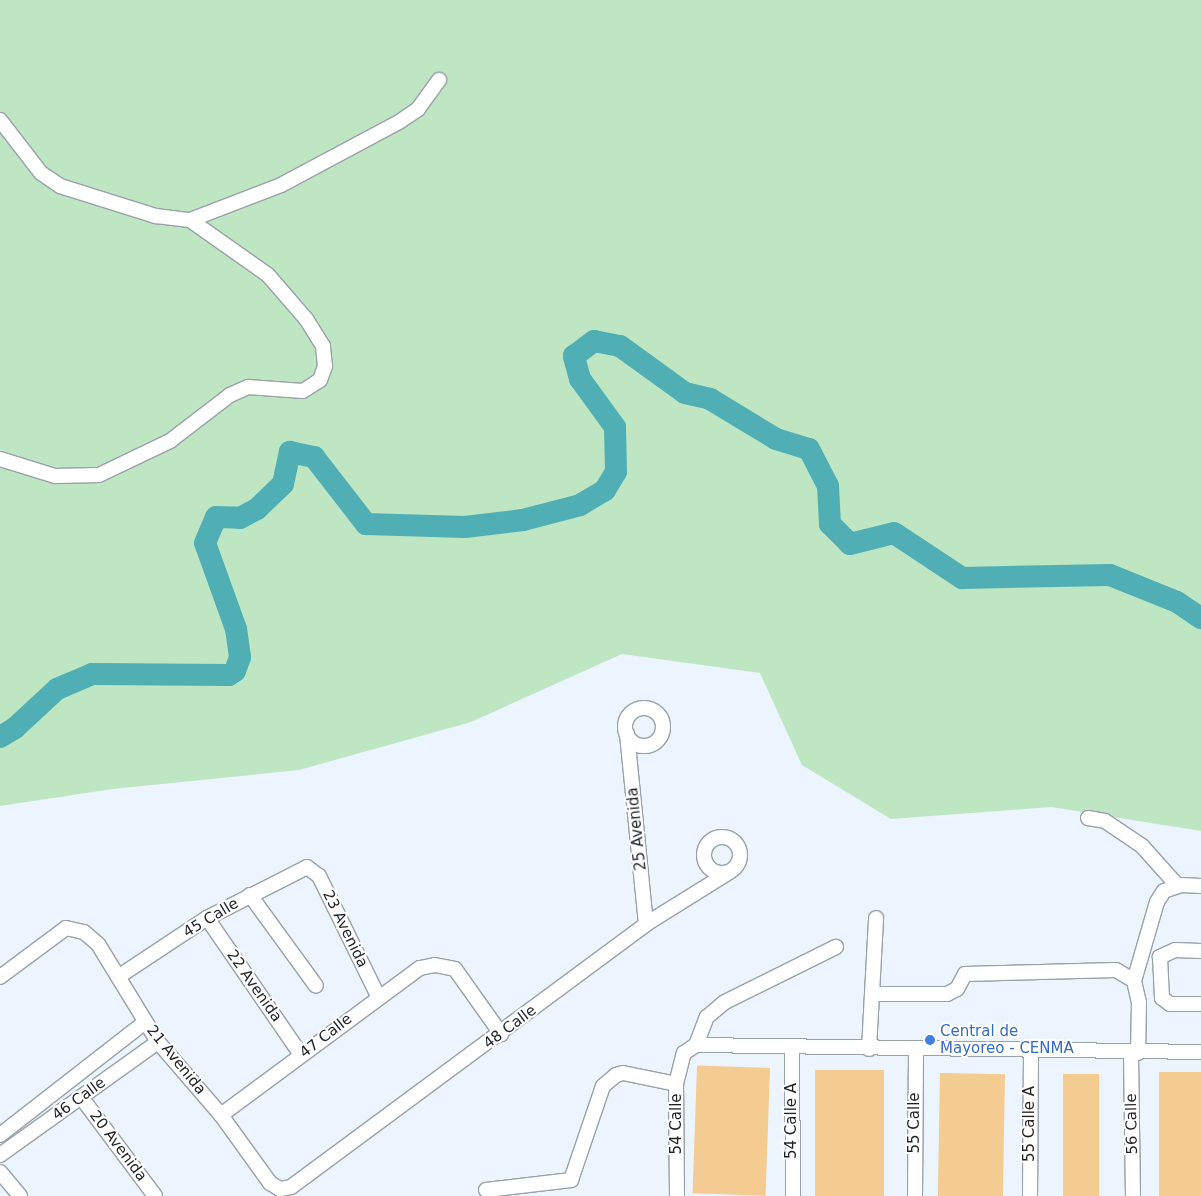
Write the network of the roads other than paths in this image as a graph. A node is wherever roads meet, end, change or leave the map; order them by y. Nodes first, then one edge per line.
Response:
1 (439, 80) dead end
2 (0, 120) edge
3 (190, 220) junction
4 (0, 459) edge
5 (627, 734) dead end
6 (1088, 818) dead end
7 (307, 867) joint
8 (731, 871) dead end
9 (1177, 885) junction
10 (1201, 886) edge
11 (250, 895) junction
12 (207, 918) junction
13 (876, 918) dead end
14 (646, 924) junction
15 (836, 947) dead end
16 (1201, 951) edge
17 (0, 977) edge
18 (118, 977) junction
19 (1134, 981) junction
20 (316, 986) dead end
21 (872, 994) junction
22 (378, 996) junction
23 (1201, 1004) edge
24 (146, 1022) junction
25 (501, 1034) junction
26 (158, 1042) junction
27 (696, 1045) junction
28 (792, 1047) junction
29 (869, 1049) junction
30 (916, 1051) junction
31 (1031, 1051) junction
32 (1201, 1052) edge
33 (1134, 1053) junction
34 (301, 1055) junction
35 (676, 1084) junction
36 (81, 1097) junction
37 (221, 1115) junction
38 (0, 1135) edge
39 (0, 1155) edge
40 (0, 1172) edge
41 (291, 1187) joint
42 (486, 1190) dead end
43 (20, 1196) edge
44 (155, 1196) edge
45 (677, 1196) edge
46 (793, 1196) edge
47 (915, 1196) edge
48 (1030, 1196) edge
49 (1133, 1196) edge

1 - 3 street
2 - 3 street
3 - 4 street
5 - 14 street, 25 Avenida
6 - 9 street
7 - 11 street, 45 Calle
7 - 22 street, 23 Avenida
8 - 14 street, 48 Calle
9 - 10 street
9 - 19 street
11 - 12 street, 45 Calle
11 - 20 street
12 - 18 street, 45 Calle
12 - 34 street, 22 Avenida
13 - 21 street
14 - 25 street, 48 Calle
15 - 27 street
16 - 23 street
17 - 18 street, 21 Avenida
18 - 24 street, 21 Avenida
19 - 21 street
19 - 33 street, 56 Calle
21 - 29 street
22 - 25 street, 47 Calle
22 - 34 street, 47 Calle
24 - 26 street, 21 Avenida
24 - 38 street, 46 Calle
25 - 41 street, 48 Calle
26 - 36 street, 46 Calle
26 - 37 street, 21 Avenida
27 - 28 street
27 - 35 street, 54 Calle
28 - 29 street
28 - 46 street, 54 Calle A
29 - 30 street
30 - 31 street
30 - 47 street, 55 Calle
31 - 33 street
31 - 48 street, 55 Calle A
32 - 33 street
33 - 49 street, 56 Calle
34 - 37 street, 47 Calle
35 - 42 street
35 - 45 street, 54 Calle
36 - 39 street, 46 Calle
36 - 44 street, 20 Avenida
37 - 41 street, 21 Avenida
40 - 43 street

